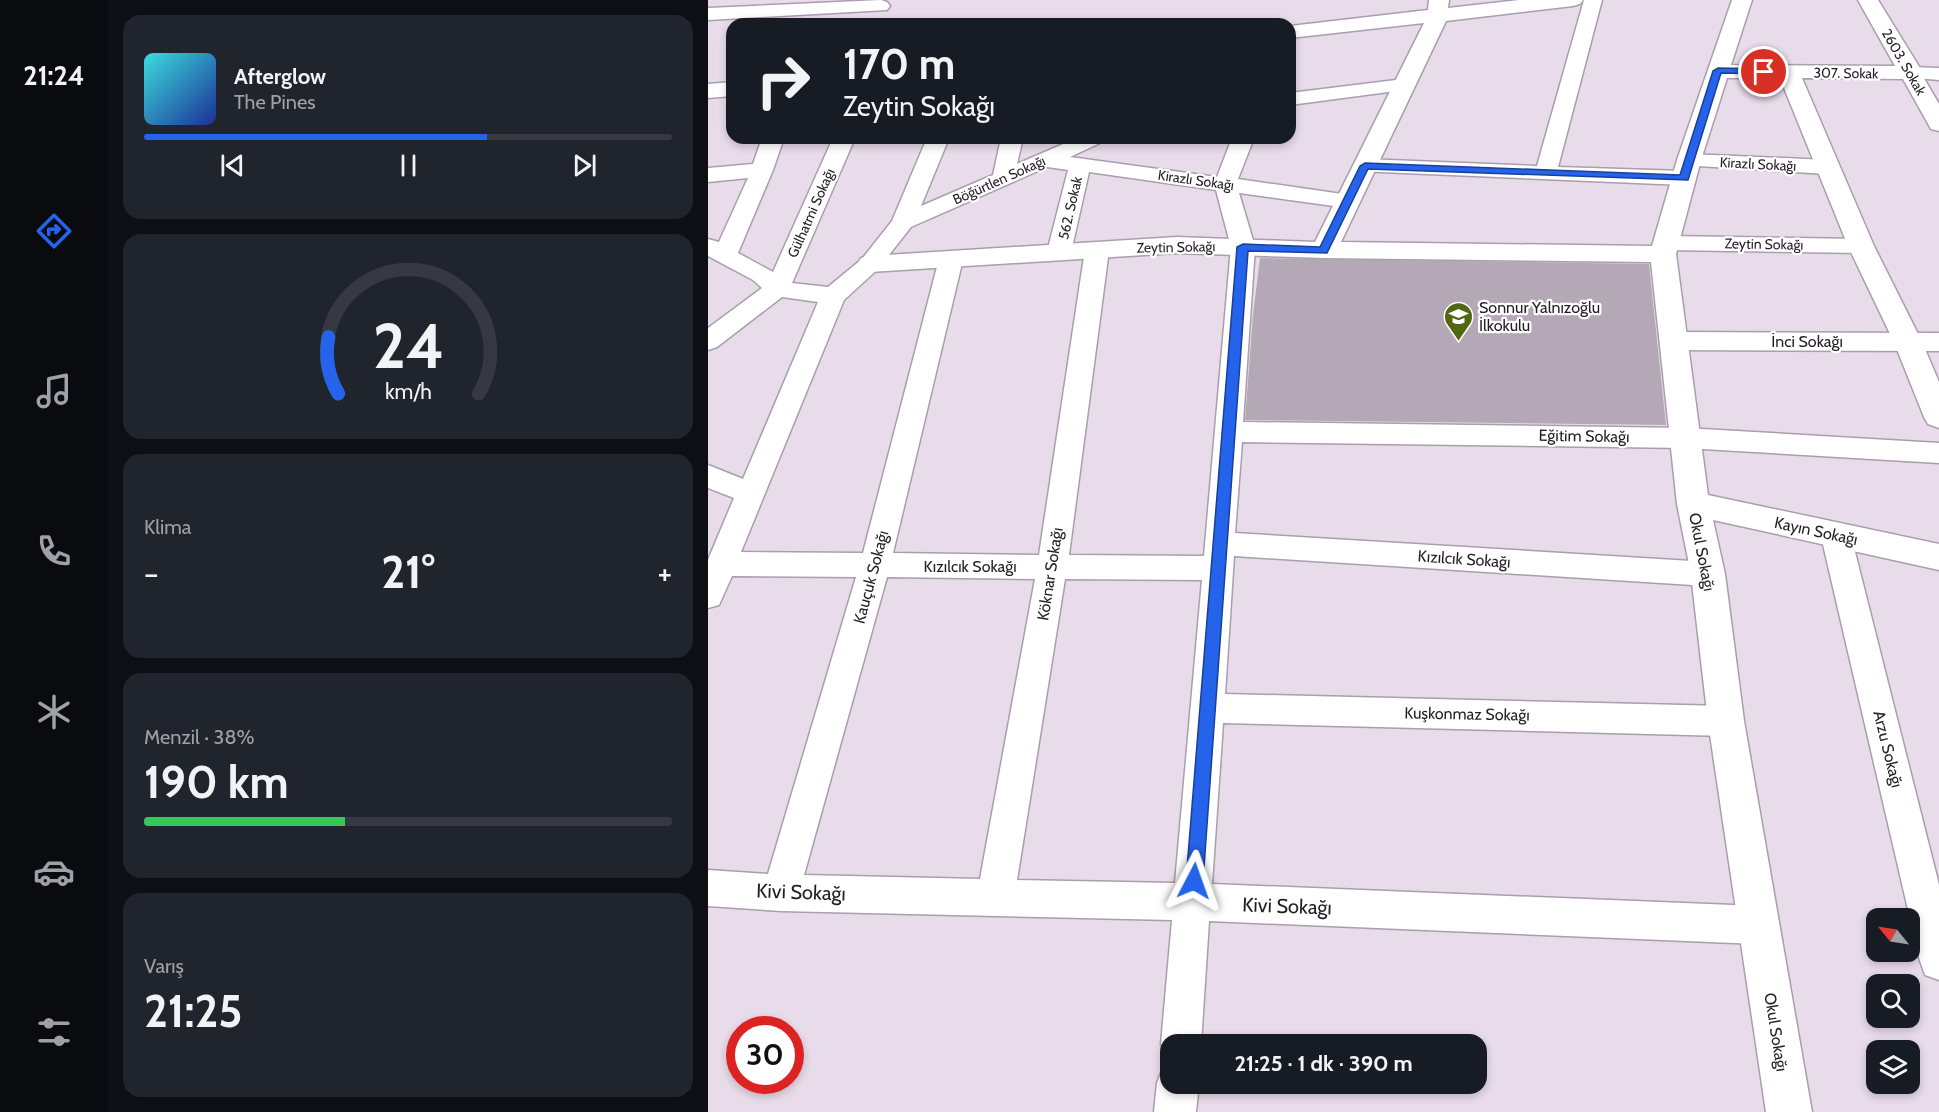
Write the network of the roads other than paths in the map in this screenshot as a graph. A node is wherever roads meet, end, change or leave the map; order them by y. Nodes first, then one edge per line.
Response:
1 (1573, 0) edge
2 (1593, 0) edge
3 (1742, 0) edge
4 (1868, 0) edge
5 (882, 3) edge
6 (1438, 8) edge
7 (708, 14) edge
8 (876, 18) edge
9 (1296, 31) edge
10 (1718, 71) junction
11 (1788, 72) junction
12 (1912, 73) junction
13 (1939, 74) edge
14 (1404, 85) junction
15 (726, 90) edge
16 (708, 91) edge
17 (1296, 98) edge
18 (1939, 124) edge
19 (771, 144) edge
20 (841, 144) edge
21 (936, 144) edge
22 (1011, 144) edge
23 (1079, 144) edge
24 (1241, 144) edge
25 (1045, 160) junction
26 (1080, 165) junction
27 (1365, 166) junction
28 (1827, 168) junction
29 (1687, 169) junction
30 (762, 170) junction
31 (1545, 171) junction
32 (708, 175) edge
33 (1003, 178) junction
34 (1225, 184) junction
35 (1348, 201) junction
36 (903, 222) junction
37 (1861, 246) junction
38 (1243, 247) junction
39 (1665, 248) junction
40 (717, 250) edge
41 (1097, 250) junction
42 (1324, 250) junction
43 (1059, 252) junction
44 (951, 259) junction
45 (870, 264) junction
46 (777, 289) junction
47 (833, 296) junction
48 (708, 341) edge
49 (1674, 341) junction
50 (1908, 342) junction
51 (1939, 342) edge
52 (1939, 417) edge
53 (1229, 432) junction
54 (1685, 438) junction
55 (1939, 453) edge
56 (708, 476) edge
57 (752, 494) junction
58 (1693, 504) junction
59 (1836, 536) junction
60 (1219, 556) junction
61 (1939, 557) edge
62 (722, 564) junction
63 (875, 565) junction
64 (1052, 566) junction
65 (1708, 574) junction
66 (708, 596) edge
67 (1207, 708) junction
68 (1726, 721) junction
69 (708, 888) edge
70 (781, 893) junction
71 (995, 898) junction
72 (1193, 902) junction
73 (1758, 925) junction
74 (1939, 962) edge
75 (1182, 1034) edge
76 (1177, 1094) edge
77 (1175, 1112) edge
78 (1789, 1112) edge

1 - 6 street
2 - 31 street
3 - 10 street, Okul Sokağı
4 - 12 street, 2603. Sokak
5 - 7 street
5 - 8 street
6 - 9 street
6 - 14 street
10 - 11 street, 307. Sokak
10 - 29 street, Okul Sokağı
11 - 12 street, 307. Sokak
11 - 28 street
12 - 13 street, 307. Sokak
12 - 18 street, 2603. Sokak
14 - 17 street
14 - 27 street
15 - 16 street
19 - 30 street
20 - 46 street, Gülhatmi Sokağı
21 - 36 street
22 - 33 street
23 - 25 street, Böğürtlen Sokağı
24 - 34 street
25 - 26 street, Kirazlı Sokağı
25 - 33 street, Böğürtlen Sokağı
26 - 34 street, Kirazlı Sokağı
26 - 43 street, 562. Sokak
27 - 31 street, Kirazlı Sokağı
27 - 35 street
28 - 29 street, Kirazlı Sokağı
28 - 37 street
29 - 31 street, Kirazlı Sokağı
29 - 39 street, Okul Sokağı
30 - 32 street
30 - 40 street
33 - 36 street, Böğürtlen Sokağı
34 - 35 street, Kirazlı Sokağı
34 - 38 street
35 - 42 street
36 - 45 street
37 - 39 street, Zeytin Sokağı
37 - 50 street
38 - 41 street, Zeytin Sokağı
38 - 42 street, Zeytin Sokağı
38 - 53 street
39 - 42 street, Zeytin Sokağı
39 - 49 street, Okul Sokağı
40 - 46 street
41 - 43 street, Zeytin Sokağı
41 - 64 street, Köknar Sokağı
43 - 44 street, Zeytin Sokağı
44 - 45 street, Zeytin Sokağı
44 - 63 street, Kauçuk Sokağı
45 - 47 street
46 - 47 street
46 - 48 street
47 - 57 street
49 - 50 street, İnci Sokağı
49 - 54 street, Okul Sokağı
50 - 51 street, İnci Sokağı
50 - 52 street
53 - 54 street, Eğitim Sokağı
53 - 60 street
54 - 55 street, Eğitim Sokağı
54 - 58 street, Okul Sokağı
56 - 57 street
57 - 62 street
58 - 59 street, Kayın Sokağı
58 - 65 street, Okul Sokağı
59 - 61 street, Kayın Sokağı
59 - 74 street, Arzu Sokağı
60 - 64 street, Kızılcık Sokağı
60 - 65 street, Kızılcık Sokağı
60 - 67 street
62 - 63 street, Kızılcık Sokağı
62 - 66 street
63 - 64 street, Kızılcık Sokağı
63 - 70 street, Kauçuk Sokağı
64 - 71 street, Köknar Sokağı
65 - 68 street, Okul Sokağı
67 - 68 street, Kuşkonmaz Sokağı
67 - 72 street
68 - 73 street, Okul Sokağı
69 - 70 street, Kivi Sokağı
70 - 71 street, Kivi Sokağı
71 - 72 street, Kivi Sokağı
72 - 73 street, Kivi Sokağı
72 - 75 street
73 - 78 street, Okul Sokağı
76 - 77 street

